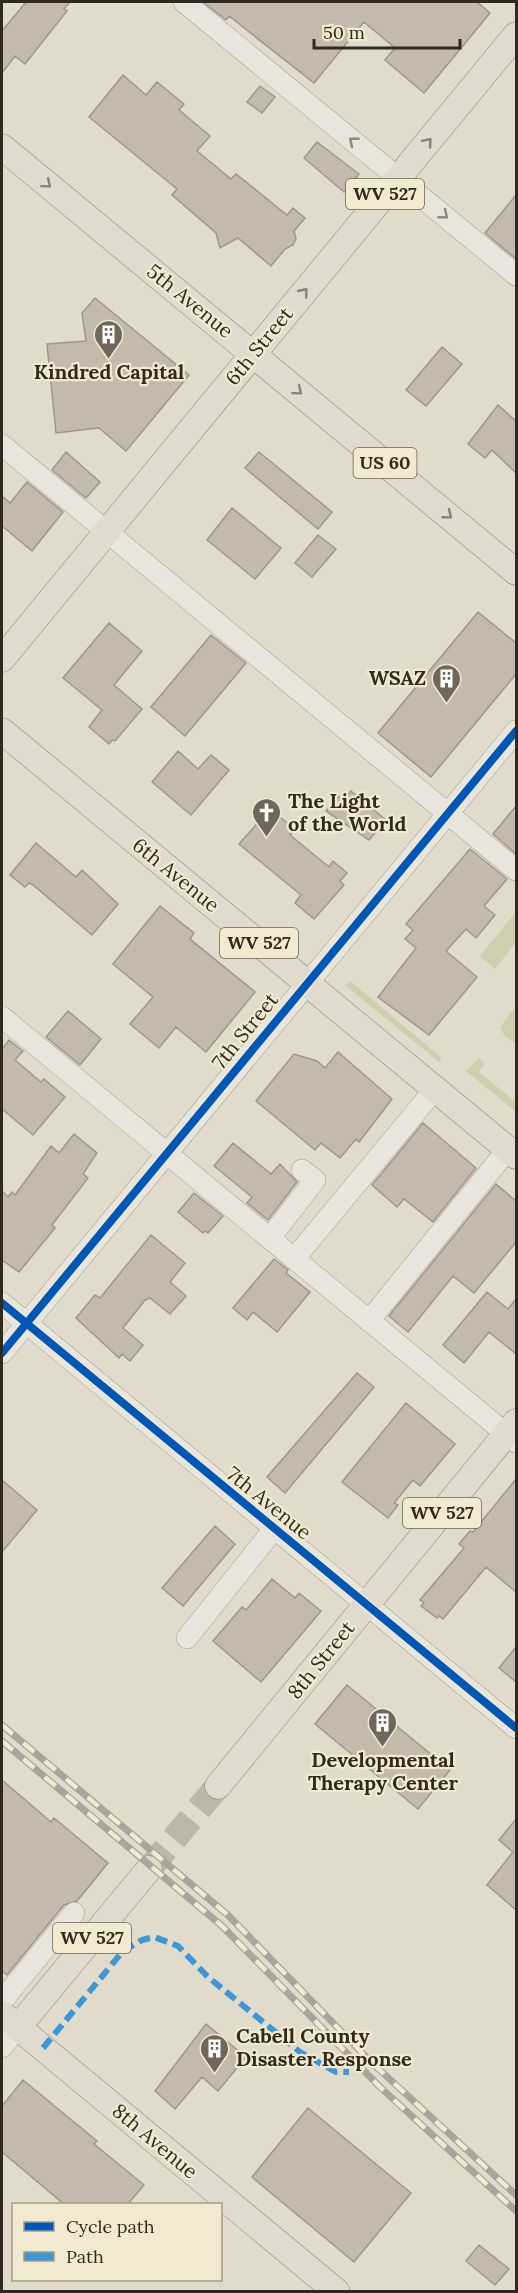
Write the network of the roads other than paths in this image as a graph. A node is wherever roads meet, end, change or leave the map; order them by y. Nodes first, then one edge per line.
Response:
1 (184, 2) edge
2 (516, 35) edge
3 (2, 147) edge
4 (398, 178) junction
5 (516, 275) edge
6 (253, 353) junction
7 (2, 445) edge
8 (107, 531) junction
9 (516, 572) edge
10 (2, 659) edge
11 (2, 731) edge
12 (516, 731) edge
13 (449, 814) junction
14 (516, 870) edge
15 (306, 982) junction
16 (2, 1017) edge
17 (435, 1089) junction
18 (167, 1153) junction
19 (512, 1153) edge
20 (302, 1170) dead end
21 (270, 1238) junction
22 (294, 1259) junction
23 (2, 1303) edge
24 (369, 1321) junction
25 (26, 1323) junction
26 (2, 1353) edge
27 (513, 1433) edge
28 (274, 1529) junction
29 (367, 1604) junction
30 (187, 1638) dead end
31 (516, 1728) edge
32 (218, 1786) tunnel mouth
33 (149, 1869) tunnel mouth
34 (74, 1914) dead end
35 (2, 2001) edge
36 (10, 2021) edge
37 (2, 2047) edge
38 (337, 2292) edge

4 -> 1 street
4 -> 2 main road, 6th Street / WV 527
3 -> 6 main road, 5th Avenue / US 60
4 -> 5 street
6 -> 4 main road, 6th Street / WV 527
6 - 8 main road, 6th Street / WV 527
6 -> 9 main road, 5th Avenue / US 60
7 - 8 street
8 - 10 main road, 6th Street / WV 527
8 - 13 street
11 - 15 main road, 6th Avenue / WV 527
12 - 13 street, 7th Street
13 - 14 street
13 - 15 street, 7th Street
15 - 17 main road, 6th Avenue / WV 527
15 - 18 street, 7th Street
16 - 18 street
17 - 19 main road, 6th Avenue / WV 527
17 - 22 street
18 - 21 street
18 - 25 street, 7th Street
19 - 24 street
20 - 21 street
21 - 22 street
22 - 24 street
23 - 25 street, 7th Avenue
24 - 27 street
25 - 26 street, 7th Street
25 - 28 street, 7th Avenue
27 - 29 main road, 8th Street / WV 527
28 - 29 street, 7th Avenue
28 - 30 street
29 - 31 street, 7th Avenue
29 - 32 main road, 8th Street / WV 527
33 - 36 main road, WV 527
34 - 35 street
36 - 37 street
36 - 38 main road, 8th Avenue

